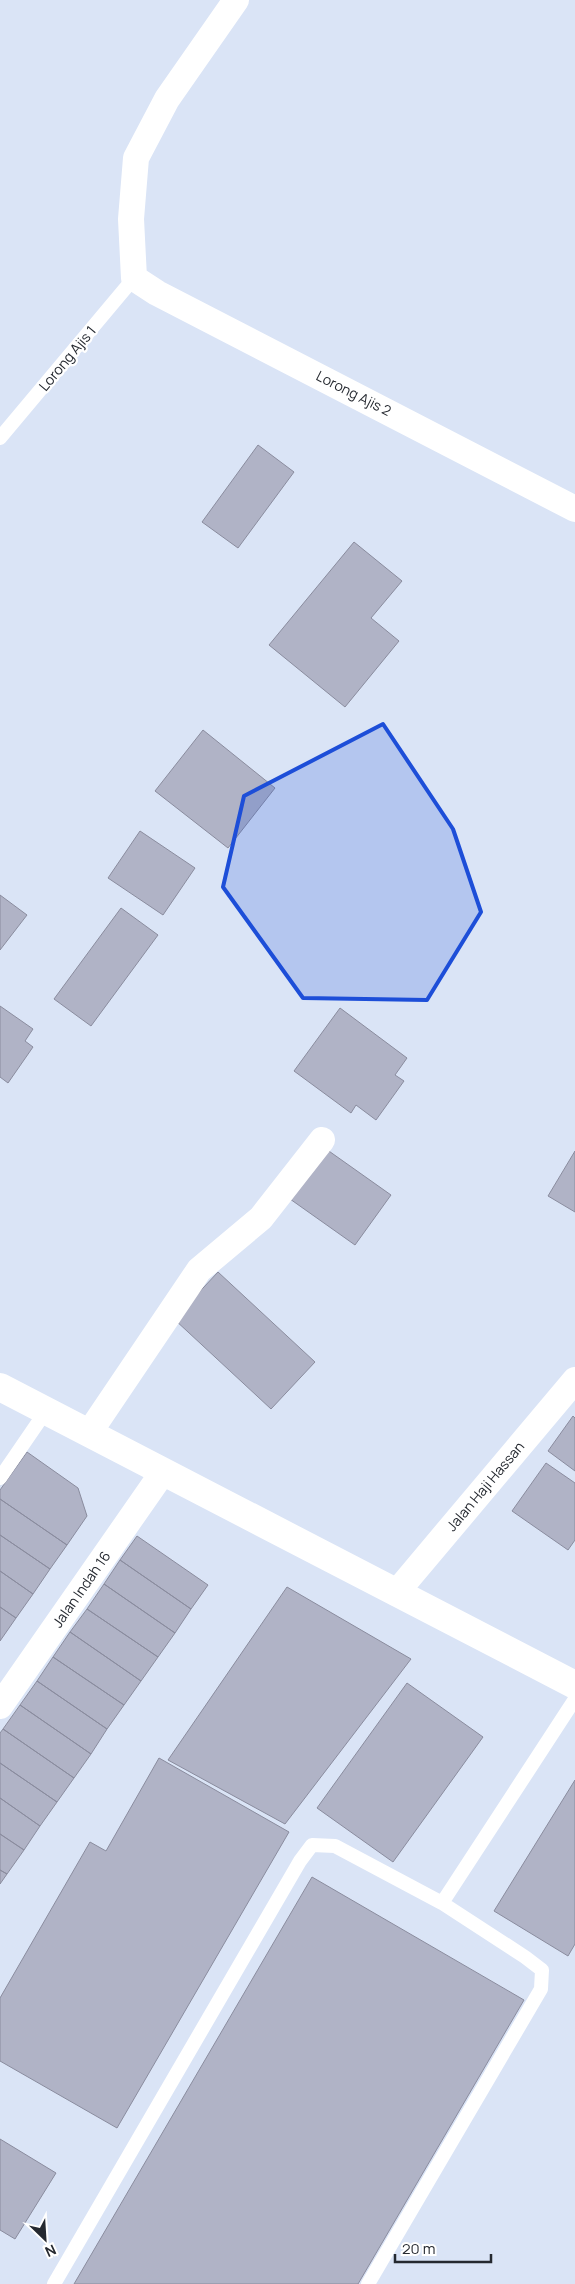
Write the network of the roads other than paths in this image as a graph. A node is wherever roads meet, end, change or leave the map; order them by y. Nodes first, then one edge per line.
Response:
1 (236, 0) edge
2 (134, 278) junction
3 (0, 438) edge
4 (575, 509) edge
5 (322, 1140) dead end
6 (575, 1380) edge
7 (0, 1387) edge
8 (46, 1411) junction
9 (88, 1433) junction
10 (163, 1472) junction
11 (0, 1478) edge
12 (396, 1592) junction
13 (575, 1685) edge
14 (575, 1699) edge
15 (0, 1706) edge
16 (442, 1903) junction
17 (54, 2284) edge
18 (368, 2284) edge

1 - 2 street
2 - 3 lane, Lorong Ajis 1
2 - 4 street, Lorong Ajis 2
5 - 9 street
6 - 12 street, Jalan Haji Hassan
7 - 8 street
8 - 9 street
8 - 11 lane
9 - 10 street
10 - 12 street
10 - 15 street, Jalan Indah 16
12 - 13 street
14 - 16 lane
16 - 17 lane
16 - 18 lane

